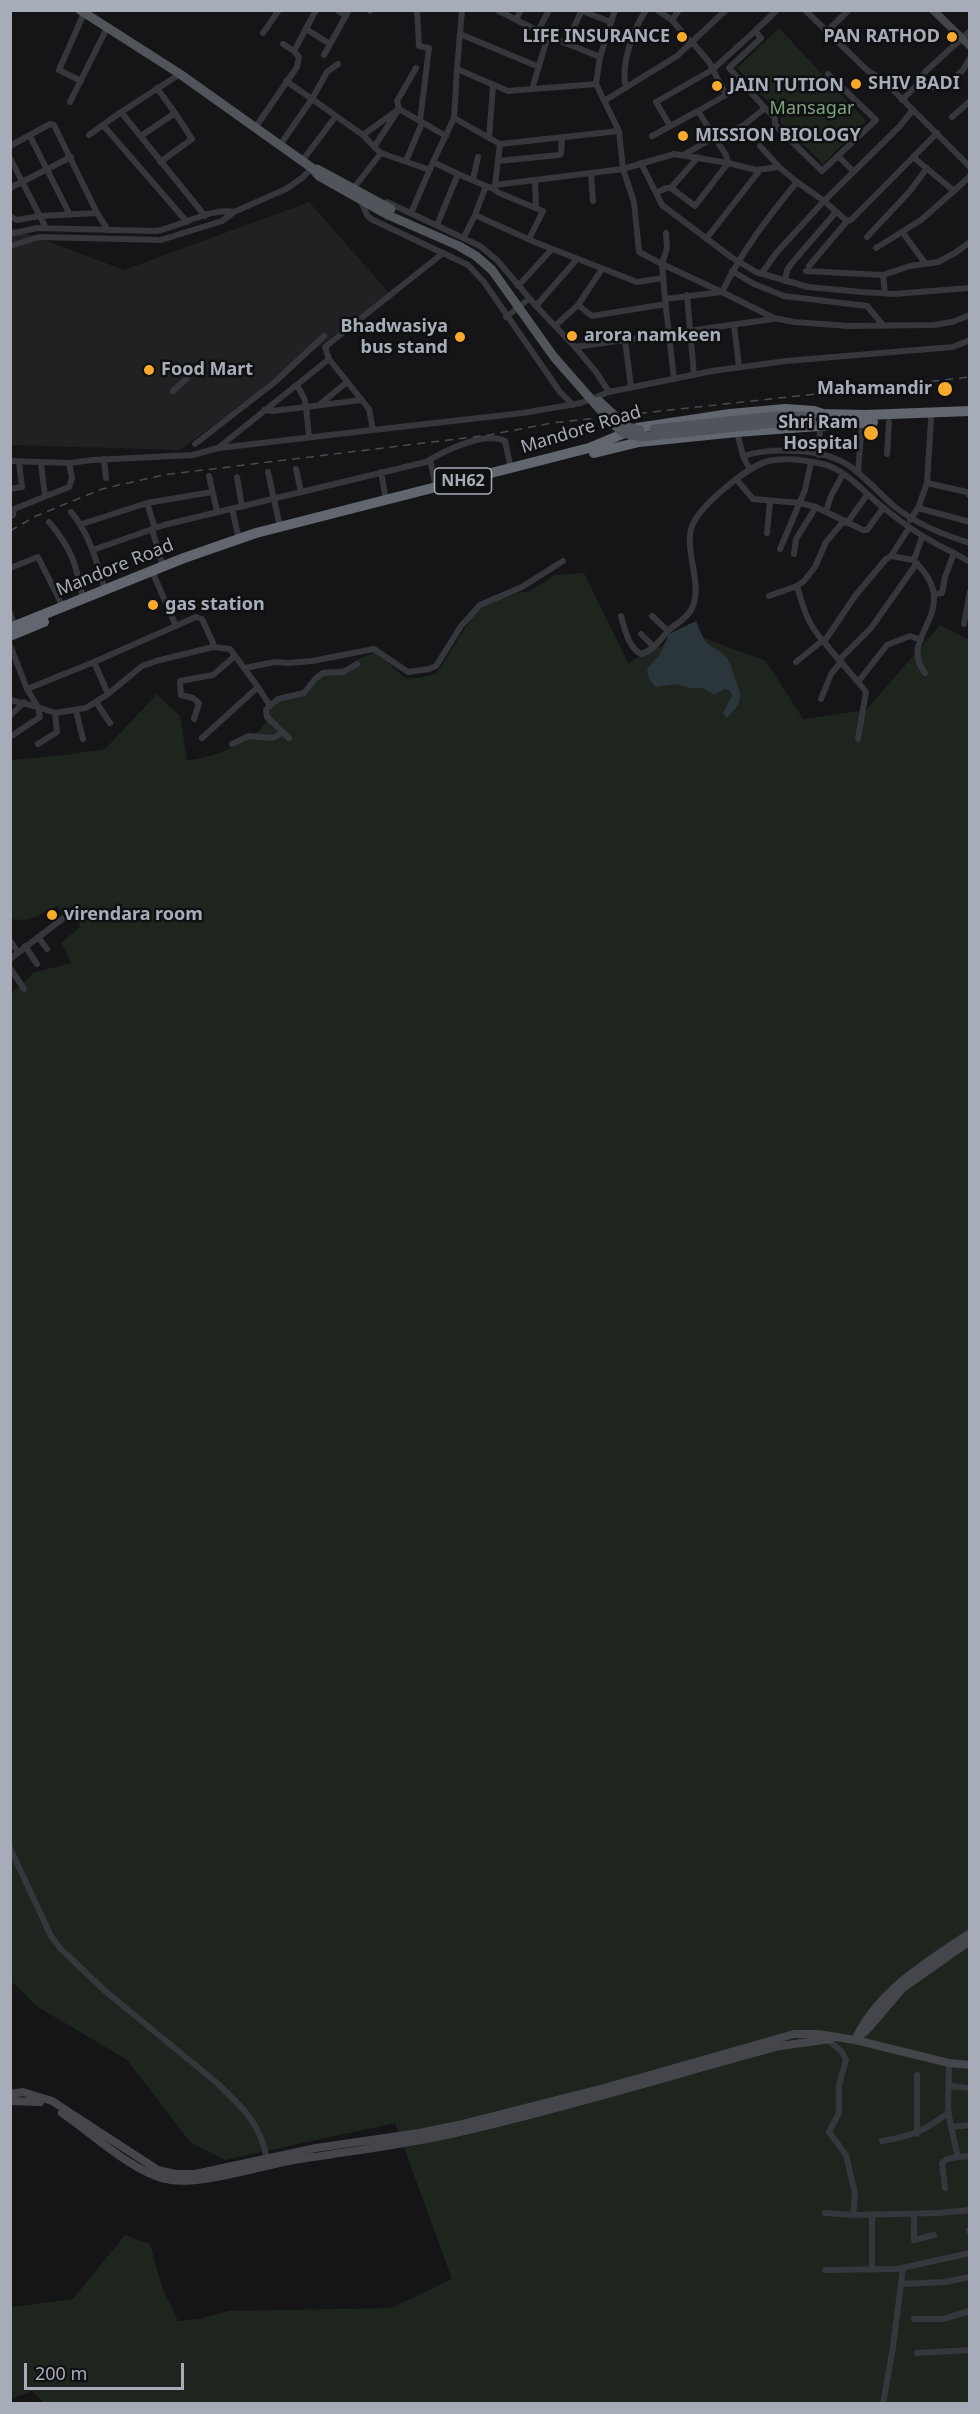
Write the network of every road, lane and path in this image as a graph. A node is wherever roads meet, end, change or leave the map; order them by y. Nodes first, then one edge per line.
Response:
1 (279, 10) edge
2 (316, 10) edge
3 (337, 10) edge
4 (417, 10) edge
5 (462, 10) edge
6 (497, 10) edge
7 (521, 10) edge
8 (549, 10) edge
9 (615, 10) edge
10 (646, 10) edge
11 (657, 10) edge
12 (679, 10) edge
13 (726, 10) edge
14 (777, 10) edge
15 (805, 10) edge
16 (849, 10) edge
17 (933, 10) edge
18 (582, 11) edge
19 (82, 12) edge
20 (348, 13) edge
21 (516, 20) junction
22 (672, 20) junction
23 (611, 22) junction
24 (107, 28) junction
25 (306, 29) junction
26 (573, 29) dead end
27 (538, 31) junction
28 (969, 31) edge
29 (754, 32) junction
30 (826, 32) junction
31 (263, 33) dead end
32 (460, 33) junction
33 (548, 36) junction
34 (962, 38) junction
35 (692, 43) junction
36 (283, 44) dead end
37 (330, 44) junction
38 (969, 46) edge
39 (294, 51) junction
40 (324, 55) dead end
41 (600, 57) junction
42 (969, 58) edge
43 (338, 64) dead end
44 (539, 67) junction
45 (416, 68) dead end
46 (457, 69) junction
47 (712, 70) junction
48 (180, 74) junction
49 (828, 74) dead end
50 (921, 76) junction
51 (81, 81) junction
52 (286, 81) junction
53 (596, 84) junction
54 (493, 86) junction
55 (158, 88) junction
56 (626, 88) junction
57 (532, 89) junction
58 (312, 99) junction
59 (902, 99) junction
60 (604, 101) junction
61 (969, 101) edge
62 (70, 102) dead end
63 (765, 108) junction
64 (399, 109) junction
65 (913, 110) junction
66 (121, 111) junction
67 (698, 111) junction
68 (176, 113) junction
69 (336, 116) junction
70 (952, 117) dead end
71 (454, 118) junction
72 (421, 122) junction
73 (104, 125) junction
74 (670, 126) junction
75 (255, 128) junction
76 (619, 131) junction
77 (936, 134) junction
78 (89, 135) dead end
79 (363, 135) junction
80 (30, 136) junction
81 (141, 136) junction
82 (446, 136) junction
83 (652, 136) dead end
84 (562, 137) junction
85 (489, 138) junction
86 (715, 138) junction
87 (500, 144) junction
88 (280, 145) junction
89 (10, 146) edge
90 (760, 146) dead end
91 (374, 147) junction
92 (381, 153) junction
93 (685, 154) junction
94 (838, 156) junction
95 (71, 157) junction
96 (478, 157) dead end
97 (698, 157) junction
98 (913, 157) junction
99 (10, 158) edge
100 (302, 161) junction
101 (406, 161) junction
102 (498, 161) junction
103 (160, 162) junction
104 (433, 162) junction
105 (728, 163) junction
106 (641, 164) junction
107 (779, 167) junction
108 (969, 167) edge
109 (312, 168) junction
110 (927, 168) junction
111 (623, 169) junction
112 (47, 170) junction
113 (430, 170) junction
114 (760, 170) junction
115 (853, 171) junction
116 (458, 174) junction
117 (591, 174) junction
118 (969, 176) edge
119 (473, 179) junction
120 (535, 181) junction
121 (23, 182) junction
122 (797, 182) junction
123 (486, 186) junction
124 (494, 187) junction
125 (10, 188) edge
126 (671, 188) junction
127 (353, 189) junction
128 (954, 191) junction
129 (656, 193) junction
130 (365, 199) junction
131 (593, 201) dead end
132 (824, 201) junction
133 (536, 208) junction
134 (234, 212) junction
135 (836, 212) junction
136 (97, 213) junction
137 (411, 213) junction
138 (70, 215) junction
139 (475, 215) junction
140 (10, 216) edge
141 (40, 216) junction
142 (205, 216) junction
143 (847, 221) junction
144 (187, 222) junction
145 (437, 225) junction
146 (46, 228) junction
147 (108, 230) junction
148 (666, 233) dead end
149 (903, 233) junction
150 (10, 234) edge
151 (464, 237) junction
152 (867, 237) dead end
153 (529, 239) junction
154 (706, 239) junction
155 (969, 242) edge
156 (10, 246) edge
157 (876, 248) dead end
158 (552, 249) junction
159 (443, 253) junction
160 (577, 259) junction
161 (738, 261) junction
162 (925, 263) junction
163 (662, 264) junction
164 (602, 269) junction
165 (732, 271) junction
166 (762, 273) junction
167 (883, 275) junction
168 (663, 278) junction
169 (785, 281) junction
170 (518, 286) junction
171 (969, 288) edge
172 (722, 292) junction
173 (885, 294) junction
174 (687, 296) junction
175 (529, 299) junction
176 (666, 301) junction
177 (578, 305) junction
178 (536, 306) junction
179 (969, 315) edge
180 (506, 316) junction
181 (774, 318) junction
182 (734, 325) junction
183 (883, 325) junction
184 (555, 326) junction
185 (691, 331) junction
186 (669, 333) junction
187 (324, 336) dead end
188 (625, 340) junction
189 (969, 340) edge
190 (575, 347) junction
191 (329, 359) junction
192 (739, 367) junction
193 (694, 375) junction
194 (187, 378) dead end
195 (674, 379) junction
196 (347, 382) junction
197 (297, 385) junction
198 (631, 387) junction
199 (173, 391) dead end
200 (609, 392) junction
201 (361, 399) junction
202 (319, 405) junction
203 (573, 405) junction
204 (306, 407) junction
205 (264, 410) junction
206 (969, 411) edge
207 (969, 417) edge
208 (817, 419) junction
209 (931, 419) junction
210 (861, 422) junction
211 (889, 422) junction
212 (373, 430) junction
213 (737, 432) junction
214 (309, 437) junction
215 (195, 444) dead end
216 (218, 448) junction
217 (887, 454) dead end
218 (819, 455) junction
219 (743, 456) junction
220 (104, 459) junction
221 (430, 460) junction
222 (10, 461) edge
223 (19, 462) junction
224 (811, 462) junction
225 (41, 464) junction
226 (69, 464) junction
227 (296, 468) dead end
228 (511, 469) junction
229 (750, 470) junction
230 (268, 472) dead end
231 (381, 472) junction
232 (858, 473) junction
233 (843, 474) junction
234 (209, 476) dead end
235 (237, 477) dead end
236 (106, 478) dead end
237 (737, 480) junction
238 (927, 483) junction
239 (969, 484) edge
240 (436, 487) junction
241 (10, 489) edge
242 (212, 492) junction
243 (301, 492) junction
244 (968, 494) edge
245 (867, 495) junction
246 (45, 496) junction
247 (273, 498) junction
248 (386, 500) junction
249 (770, 501) junction
250 (147, 503) junction
251 (800, 503) junction
252 (242, 507) junction
253 (816, 507) junction
254 (12, 508) edge
255 (883, 508) junction
256 (918, 508) junction
257 (232, 509) junction
258 (217, 511) junction
259 (826, 511) junction
260 (71, 512) dead end
261 (10, 517) edge
262 (911, 518) junction
263 (49, 522) dead end
264 (969, 522) edge
265 (845, 523) junction
266 (82, 524) junction
267 (280, 527) junction
268 (908, 527) junction
269 (154, 529) junction
270 (767, 533) dead end
271 (922, 537) junction
272 (239, 539) junction
273 (969, 543) edge
274 (780, 549) dead end
275 (93, 550) junction
276 (954, 553) junction
277 (794, 554) dead end
278 (891, 556) junction
279 (563, 561) dead end
280 (915, 562) junction
281 (969, 562) edge
282 (163, 567) junction
283 (10, 568) edge
284 (153, 575) junction
285 (797, 586) junction
286 (105, 590) junction
287 (969, 591) edge
288 (934, 594) junction
289 (769, 596) dead end
290 (83, 599) junction
291 (63, 607) junction
292 (10, 613) edge
293 (621, 616) dead end
294 (652, 616) dead end
295 (964, 624) dead end
296 (176, 626) junction
297 (12, 630) edge
298 (668, 631) junction
299 (641, 634) dead end
300 (921, 640) junction
301 (823, 642) junction
302 (10, 645) edge
303 (213, 647) junction
304 (654, 647) junction
305 (236, 656) junction
306 (840, 661) junction
307 (94, 662) junction
308 (796, 662) dead end
309 (357, 664) dead end
310 (245, 668) junction
311 (925, 673) dead end
312 (858, 682) junction
313 (258, 687) junction
314 (27, 689) junction
315 (108, 694) junction
316 (821, 699) dead end
317 (10, 700) edge
318 (24, 702) junction
319 (96, 702) junction
320 (270, 706) junction
321 (38, 707) junction
322 (76, 711) junction
323 (55, 713) junction
324 (10, 716) edge
325 (194, 719) dead end
326 (110, 723) dead end
327 (282, 733) junction
328 (10, 737) edge
329 (202, 738) dead end
330 (289, 738) dead end
331 (83, 739) dead end
332 (858, 739) dead end
333 (38, 744) dead end
334 (232, 744) dead end
335 (70, 913) dead end
336 (38, 937) junction
337 (10, 941) edge
338 (25, 946) junction
339 (46, 949) dead end
340 (18, 952) junction
341 (10, 958) edge
342 (37, 964) dead end
343 (10, 968) edge
344 (24, 989) dead end
345 (10, 1848) edge
346 (969, 1933) edge
347 (969, 1941) edge
348 (837, 2038) junction
349 (827, 2040) junction
350 (855, 2040) junction
351 (949, 2062) junction
352 (969, 2066) edge
353 (917, 2075) dead end
354 (949, 2086) junction
355 (969, 2088) edge
356 (10, 2094) edge
357 (22, 2096) junction
358 (10, 2101) edge
359 (949, 2112) junction
360 (969, 2125) edge
361 (951, 2127) junction
362 (917, 2134) junction
363 (882, 2141) dead end
364 (969, 2156) edge
365 (958, 2157) junction
366 (267, 2158) junction
367 (969, 2164) edge
368 (945, 2188) dead end
369 (969, 2210) edge
370 (825, 2213) dead end
371 (914, 2214) junction
372 (853, 2215) junction
373 (872, 2215) junction
374 (934, 2235) dead end
375 (969, 2253) edge
376 (903, 2268) junction
377 (872, 2269) junction
378 (825, 2270) dead end
379 (969, 2278) edge
380 (901, 2284) junction
381 (969, 2312) edge
382 (914, 2319) dead end
383 (969, 2350) edge
384 (917, 2353) dead end
385 (883, 2403) edge

1 - 31 street
2 - 25 street
3 - 20 street
4 - 72 street
5 - 32 street
6 - 21 street
7 - 21 street
8 - 27 street
9 - 23 street
10 - 56 street
11 - 22 street
12 - 22 street
13 - 35 street
14 - 29 street
15 - 30 street
16 - 30 street
17 - 34 main road
18 - 23 street
18 - 26 street
19 - 24 main road
19 - 51 street
20 - 37 street
21 - 27 street
22 - 35 street
23 - 41 street
24 - 48 main road
24 - 51 street
25 - 37 street
25 - 39 street
27 - 33 street
28 - 34 street
29 - 47 street
29 - 63 street
30 - 59 street
32 - 44 street
32 - 46 street
33 - 41 street
33 - 44 street
34 - 38 main road
34 - 50 street
35 - 47 street
35 - 56 street
36 - 39 street
37 - 40 street
39 - 52 street
41 - 53 street
42 - 50 street
43 - 58 street
44 - 57 street
45 - 64 street
46 - 54 street
46 - 71 street
47 - 67 street
47 - 74 street
48 - 55 street
48 - 75 main road
49 - 94 street
50 - 59 street
51 - 62 street
52 - 58 street
52 - 75 street
53 - 57 street
53 - 60 street
54 - 57 street
54 - 85 street
55 - 66 street
55 - 68 street
56 - 60 street
58 - 69 street
58 - 88 street
59 - 65 street
60 - 76 street
61 - 70 street
63 - 86 street
63 - 94 street
64 - 72 street
64 - 79 street
64 - 91 street
65 - 77 street
65 - 115 street
66 - 73 street
66 - 81 street
67 - 74 street
67 - 86 street
68 - 81 street
68 - 103 street
69 - 79 street
69 - 100 street
71 - 82 street
71 - 85 street
72 - 82 street
72 - 101 street
73 - 78 street
73 - 144 street
74 - 83 street
75 - 88 main road
76 - 84 street
76 - 111 street
77 - 98 street
77 - 108 street
79 - 91 street
80 - 89 street
80 - 95 street
80 - 112 street
81 - 103 street
82 - 104 street
84 - 87 street
84 - 102 street
85 - 87 street
86 - 93 street
86 - 105 street
87 - 102 street
88 - 100 main road
90 - 107 street
91 - 92 street
92 - 101 street
92 - 127 street
93 - 97 street
93 - 106 street
94 - 115 street
95 - 112 street
95 - 136 street
96 - 119 street
97 - 105 street
97 - 126 street
98 - 110 street
98 - 143 street
99 - 121 street
100 - 109 main road
101 - 113 street
102 - 124 street
103 - 142 street
104 - 113 street
104 - 116 street
105 - 114 street
105 - 126 street
106 - 111 street
106 - 129 street
107 - 114 street
107 - 122 street
109 - 127 main road
109 - 130 main road
109 - 134 street
110 - 128 street
110 - 152 street
111 - 117 street
111 - 163 street
112 - 121 street
112 - 138 street
113 - 137 street
114 - 154 street
115 - 132 street
116 - 119 street
116 - 145 street
117 - 120 street
117 - 131 street
118 - 128 street
119 - 123 street
120 - 124 street
120 - 133 street
121 - 125 street
121 - 141 street
122 - 132 street
122 - 161 street
123 - 124 street
123 - 139 street
124 - 133 street
126 - 129 street
127 - 130 main road
128 - 149 street
129 - 154 street
130 - 137 street
130 - 159 street
130 - 208 main road, bridge
132 - 135 street
132 - 166 street
133 - 153 street
134 - 142 street
134 - 156 street
135 - 143 street
135 - 169 street
136 - 138 street
136 - 147 street
137 - 145 street
138 - 141 street
139 - 151 street
139 - 153 street
140 - 141 street
141 - 146 street
142 - 144 street
143 - 167 street
144 - 147 street
145 - 151 street
146 - 147 street
146 - 150 street
148 - 163 street
149 - 157 street
149 - 162 street
151 - 170 street
153 - 158 street
154 - 161 street
155 - 162 street
158 - 160 street
158 - 170 street
159 - 180 street
159 - 191 street
160 - 164 street
160 - 178 street
161 - 165 street
161 - 166 street
162 - 167 street
163 - 168 street
163 - 172 street
164 - 168 street
164 - 177 street
165 - 172 street
165 - 183 street
166 - 169 street
167 - 173 street
168 - 176 street
169 - 173 street
170 - 175 street
171 - 173 street
172 - 174 street
172 - 181 street
174 - 176 street
174 - 185 street
175 - 178 street
175 - 180 street
176 - 177 street
176 - 186 street
177 - 184 street
178 - 184 street
179 - 183 street
180 - 203 street
181 - 182 street
181 - 183 street
182 - 185 street
182 - 192 street
184 - 190 street
185 - 186 street
185 - 193 street
186 - 188 street
186 - 195 street
187 - 215 street
188 - 190 street
188 - 198 street
189 - 192 street
190 - 200 street
191 - 196 street
191 - 197 street
192 - 193 street
193 - 195 street
194 - 199 street
195 - 198 street
196 - 201 street
196 - 202 street
197 - 204 street
197 - 205 street
198 - 200 street
200 - 203 street
201 - 202 street
201 - 212 street
202 - 204 street
203 - 212 street
204 - 205 street
204 - 214 street
205 - 216 street
206 - 208 highway, Mandore Road / NH62
207 - 209 highway, Mandore Road / NH62
208 - 210 highway, Mandore Road / NH62
208 - 213 highway, Mandore Road / NH62
208 - 218 street
208 - 228 highway, Mandore Road / NH62
209 - 211 highway, Mandore Road / NH62
209 - 238 street
210 - 211 highway, Mandore Road / NH62
210 - 232 street
211 - 217 street
212 - 214 street
213 - 219 street
213 - 284 highway, Mandore Road / NH62
214 - 216 street
216 - 220 street
218 - 219 street
218 - 232 street
219 - 229 street
220 - 226 street
220 - 236 street
221 - 228 street
221 - 231 street
221 - 240 street
222 - 223 street
223 - 225 street
223 - 241 street
224 - 229 street
224 - 233 street
224 - 251 street
225 - 226 street
225 - 246 street
226 - 246 street
227 - 243 street
228 - 240 highway, Mandore Road / NH62
229 - 237 street
230 - 247 street
231 - 243 street
231 - 248 street
232 - 262 street
233 - 245 street
233 - 259 street
234 - 242 street
235 - 252 street
237 - 249 street
237 - 298 street
238 - 244 street
238 - 256 street
239 - 244 street
240 - 248 highway, Mandore Road / NH62
242 - 250 street
242 - 258 street
243 - 247 street
245 - 255 street
245 - 265 street
246 - 254 street
247 - 252 street
247 - 267 street
248 - 267 highway, Mandore Road / NH62
249 - 251 street
249 - 270 street
250 - 266 street
250 - 269 street
251 - 253 street
251 - 274 street
252 - 257 street
253 - 259 street
253 - 277 street
254 - 261 street
255 - 265 street
255 - 268 street
256 - 262 street
256 - 264 street
257 - 258 street
257 - 272 street
258 - 269 street
259 - 265 street
260 - 266 street
262 - 268 street
262 - 273 street
263 - 290 street
265 - 285 street
266 - 275 street
267 - 272 highway, Mandore Road / NH62
268 - 271 street
268 - 278 street
269 - 275 street
269 - 282 street
271 - 276 street
271 - 280 street
272 - 282 highway, Mandore Road / NH62
275 - 286 street
276 - 281 street
276 - 288 street
278 - 280 street
278 - 301 street
279 - 310 street
280 - 288 street
280 - 306 street
282 - 284 highway, Mandore Road / NH62
283 - 291 street
284 - 286 highway, Mandore Road / NH62
284 - 296 street
284 - 297 highway, Mandore Road / NH62
285 - 289 street
285 - 301 street
286 - 290 highway, Mandore Road / NH62
287 - 295 street
288 - 300 street
290 - 291 highway, Mandore Road / NH62
291 - 297 highway, Mandore Road / NH62
292 - 297 street
293 - 304 street
294 - 298 street
296 - 303 street
296 - 307 street
298 - 304 street
299 - 304 street
300 - 311 street
300 - 312 street
301 - 306 street
301 - 308 street
302 - 314 street
303 - 305 street
303 - 315 street
305 - 310 street
305 - 325 street
306 - 312 street
306 - 316 street
307 - 314 street
307 - 315 street
309 - 320 street
310 - 313 street
312 - 332 street
313 - 320 street
313 - 329 street
314 - 321 street
315 - 319 street
317 - 318 street
318 - 321 street
318 - 324 street
319 - 322 street
319 - 326 street
320 - 327 street
321 - 323 street
321 - 328 street
322 - 323 street
322 - 331 street
323 - 333 street
327 - 330 street
327 - 334 street
335 - 336 street
336 - 338 street
336 - 339 street
337 - 340 street
338 - 340 street
338 - 342 street
340 - 341 street
343 - 344 street
345 - 366 street
346 - 350 main road
347 - 350 main road
348 - 349 main road
348 - 350 main road
348 - 366 main road
349 - 357 main road
349 - 372 street
350 - 351 main road
351 - 352 main road
351 - 354 street
353 - 362 street
354 - 355 street
354 - 359 street
356 - 357 main road
357 - 358 main road
357 - 366 main road
359 - 361 street
359 - 362 street
360 - 361 street
361 - 365 street
362 - 363 street
364 - 365 street
364 - 367 street
365 - 368 street
369 - 371 street
370 - 372 street
371 - 373 street
371 - 374 street
372 - 373 street
373 - 377 street
375 - 376 street
376 - 377 street
376 - 380 street
377 - 378 street
379 - 380 street
380 - 385 street
381 - 382 street
383 - 384 street

